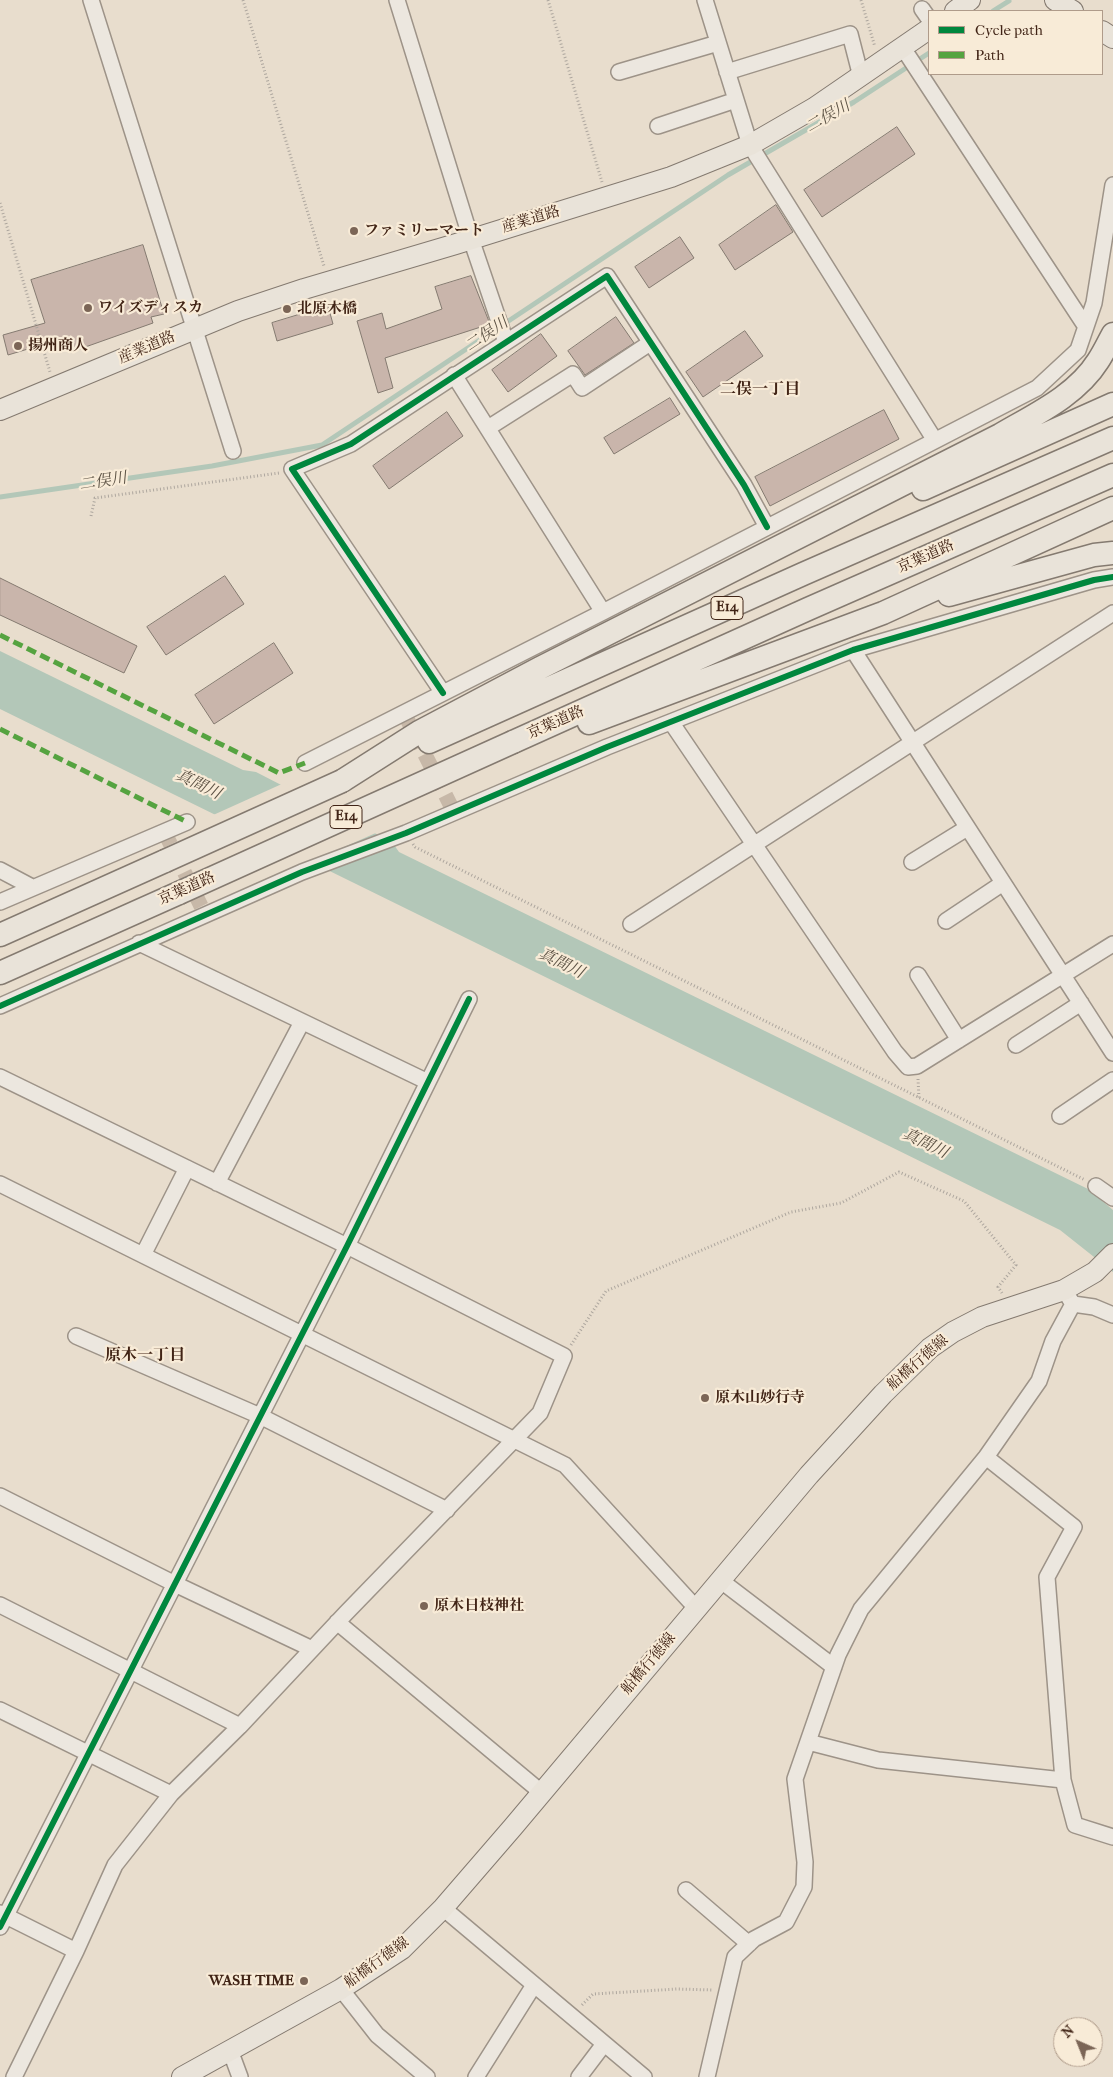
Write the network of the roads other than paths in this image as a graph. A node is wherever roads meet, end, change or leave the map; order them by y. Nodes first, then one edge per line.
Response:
1 (91, 0) edge
2 (397, 0) edge
3 (705, 0) edge
4 (970, 0) edge
5 (1055, 0) edge
6 (955, 10) edge
7 (1071, 10) edge
8 (928, 30) edge
9 (718, 42) junction
10 (903, 48) junction
11 (619, 72) dead end
12 (727, 72) junction
13 (861, 77) junction
14 (736, 100) junction
15 (658, 126) dead end
16 (750, 145) junction
17 (1113, 186) edge
18 (471, 239) junction
19 (1086, 327) junction
20 (193, 329) junction
21 (1113, 334) edge
22 (506, 342) junction
23 (650, 343) junction
24 (454, 376) junction
25 (1113, 404) edge
26 (0, 410) edge
27 (488, 428) junction
28 (1113, 438) edge
29 (934, 439) junction
30 (233, 451) dead end
31 (1113, 475) edge
32 (1113, 508) edge
33 (766, 527) junction
34 (1113, 553) edge
35 (1113, 577) edge
36 (693, 590) junction
37 (603, 612) junction
38 (1113, 612) edge
39 (883, 613) junction
40 (853, 650) junction
41 (443, 693) junction
42 (671, 722) junction
43 (514, 742) junction
44 (911, 742) junction
45 (305, 763) dead end
46 (342, 781) junction
47 (186, 822) dead end
48 (967, 828) junction
49 (755, 843) junction
50 (912, 862) dead end
51 (0, 870) edge
52 (1003, 883) junction
53 (32, 887) junction
54 (0, 902) edge
55 (946, 921) dead end
56 (631, 924) dead end
57 (0, 936) edge
58 (139, 943) junction
59 (1113, 944) edge
60 (0, 973) edge
61 (918, 975) dead end
62 (1063, 976) junction
63 (469, 998) dead end
64 (1081, 1003) junction
65 (0, 1006) edge
66 (302, 1022) junction
67 (959, 1040) junction
68 (1016, 1045) dead end
69 (1113, 1053) edge
70 (0, 1077) edge
71 (1113, 1080) edge
72 (428, 1082) junction
73 (1060, 1116) dead end
74 (187, 1168) junction
75 (217, 1183) junction
76 (0, 1184) edge
77 (1096, 1186) road end
78 (1113, 1198) edge
79 (347, 1246) junction
80 (143, 1255) junction
81 (1108, 1260) edge
82 (1068, 1297) junction
83 (1113, 1315) edge
84 (302, 1334) junction
85 (76, 1336) dead end
86 (260, 1416) junction
87 (516, 1440) junction
88 (986, 1457) junction
89 (0, 1496) edge
90 (447, 1510) junction
91 (720, 1580) junction
92 (175, 1584) junction
93 (0, 1605) edge
94 (696, 1608) junction
95 (337, 1622) junction
96 (312, 1649) junction
97 (834, 1667) junction
98 (130, 1671) junction
99 (0, 1710) edge
100 (240, 1726) junction
101 (808, 1742) junction
102 (88, 1754) junction
103 (1063, 1780) junction
104 (541, 1792) junction
105 (171, 1794) junction
106 (1113, 1837) edge
107 (686, 1890) dead end
108 (443, 1908) junction
109 (2, 1919) edge
110 (749, 1944) junction
111 (76, 1951) junction
112 (534, 1985) junction
113 (341, 1989) junction
114 (604, 2044) junction
115 (230, 2050) junction
116 (14, 2077) edge
117 (182, 2077) edge
118 (240, 2077) edge
119 (426, 2077) edge
120 (476, 2077) edge
121 (579, 2077) edge
122 (644, 2077) edge
123 (707, 2077) edge

1 - 20 street
2 - 18 street
3 - 9 street
4 - 6 main road
5 - 7 main road
8 - 10 main road, 産業道路
9 - 11 street
9 - 12 street
10 - 13 main road, 産業道路
10 - 19 street
12 - 13 street
12 - 14 street
13 - 16 main road, 産業道路
14 - 15 street
14 - 16 street
16 - 18 main road, 産業道路
16 - 29 street
17 - 19 street
18 - 20 main road, 産業道路
18 - 22 street
19 - 29 street
20 - 26 main road, 産業道路
20 - 30 street
21 - 36 highway
22 - 23 street
22 - 24 street
23 - 27 street
23 - 33 street
24 - 27 street
24 - 41 street
25 - 36 highway
27 - 37 street
28 - 46 highway, E14
29 - 33 street
31 - 43 highway, 京葉道路 / E14
32 - 39 highway
33 - 37 street
34 - 39 highway
35 - 40 street
36 - 46 highway
37 - 41 street
38 - 44 street
39 - 43 highway
40 - 42 street
40 - 44 street
41 - 45 street
42 - 49 street
42 - 58 street
43 - 60 highway, 京葉道路 / E14, bridge
44 - 48 street
44 - 49 street
46 - 57 highway, E14, bridge
47 - 53 street
48 - 50 street
48 - 52 street
49 - 56 street
49 - 67 street
51 - 53 street
52 - 55 street
52 - 62 street
53 - 54 street
58 - 65 street
58 - 66 street
59 - 62 street
61 - 67 street
62 - 64 street
62 - 67 street
63 - 72 street
64 - 68 street
64 - 69 street
66 - 72 street
66 - 75 street
70 - 74 street
71 - 73 street
72 - 79 street
74 - 75 street
74 - 80 street
75 - 79 street
76 - 80 street
77 - 78 street
79 - 84 street
79 - 87 street
80 - 84 street
81 - 82 main road, 船橋行徳線
82 - 83 street
82 - 88 street
82 - 91 main road, 船橋行徳線
84 - 86 street
84 - 87 street
85 - 86 street
86 - 90 street
86 - 92 street
87 - 90 street
87 - 94 street
88 - 97 street
88 - 103 street
89 - 92 street
90 - 95 street
91 - 94 main road, 船橋行徳線
91 - 97 street
92 - 96 street
92 - 98 street
93 - 98 street
94 - 104 main road, 船橋行徳線
95 - 96 street
95 - 104 street
96 - 100 street
97 - 101 street
98 - 100 street
98 - 102 street
99 - 102 street
100 - 105 street
101 - 103 street
101 - 110 street
102 - 105 street
102 - 109 street
103 - 106 street
104 - 108 main road, 船橋行徳線
105 - 111 street
107 - 110 street
108 - 112 street
108 - 113 main road, 船橋行徳線
109 - 111 street
110 - 123 street
111 - 116 street
112 - 114 street
112 - 120 street
113 - 115 main road, 船橋行徳線
113 - 119 street
114 - 121 street
114 - 122 street
115 - 117 main road, 船橋行徳線
115 - 118 street

